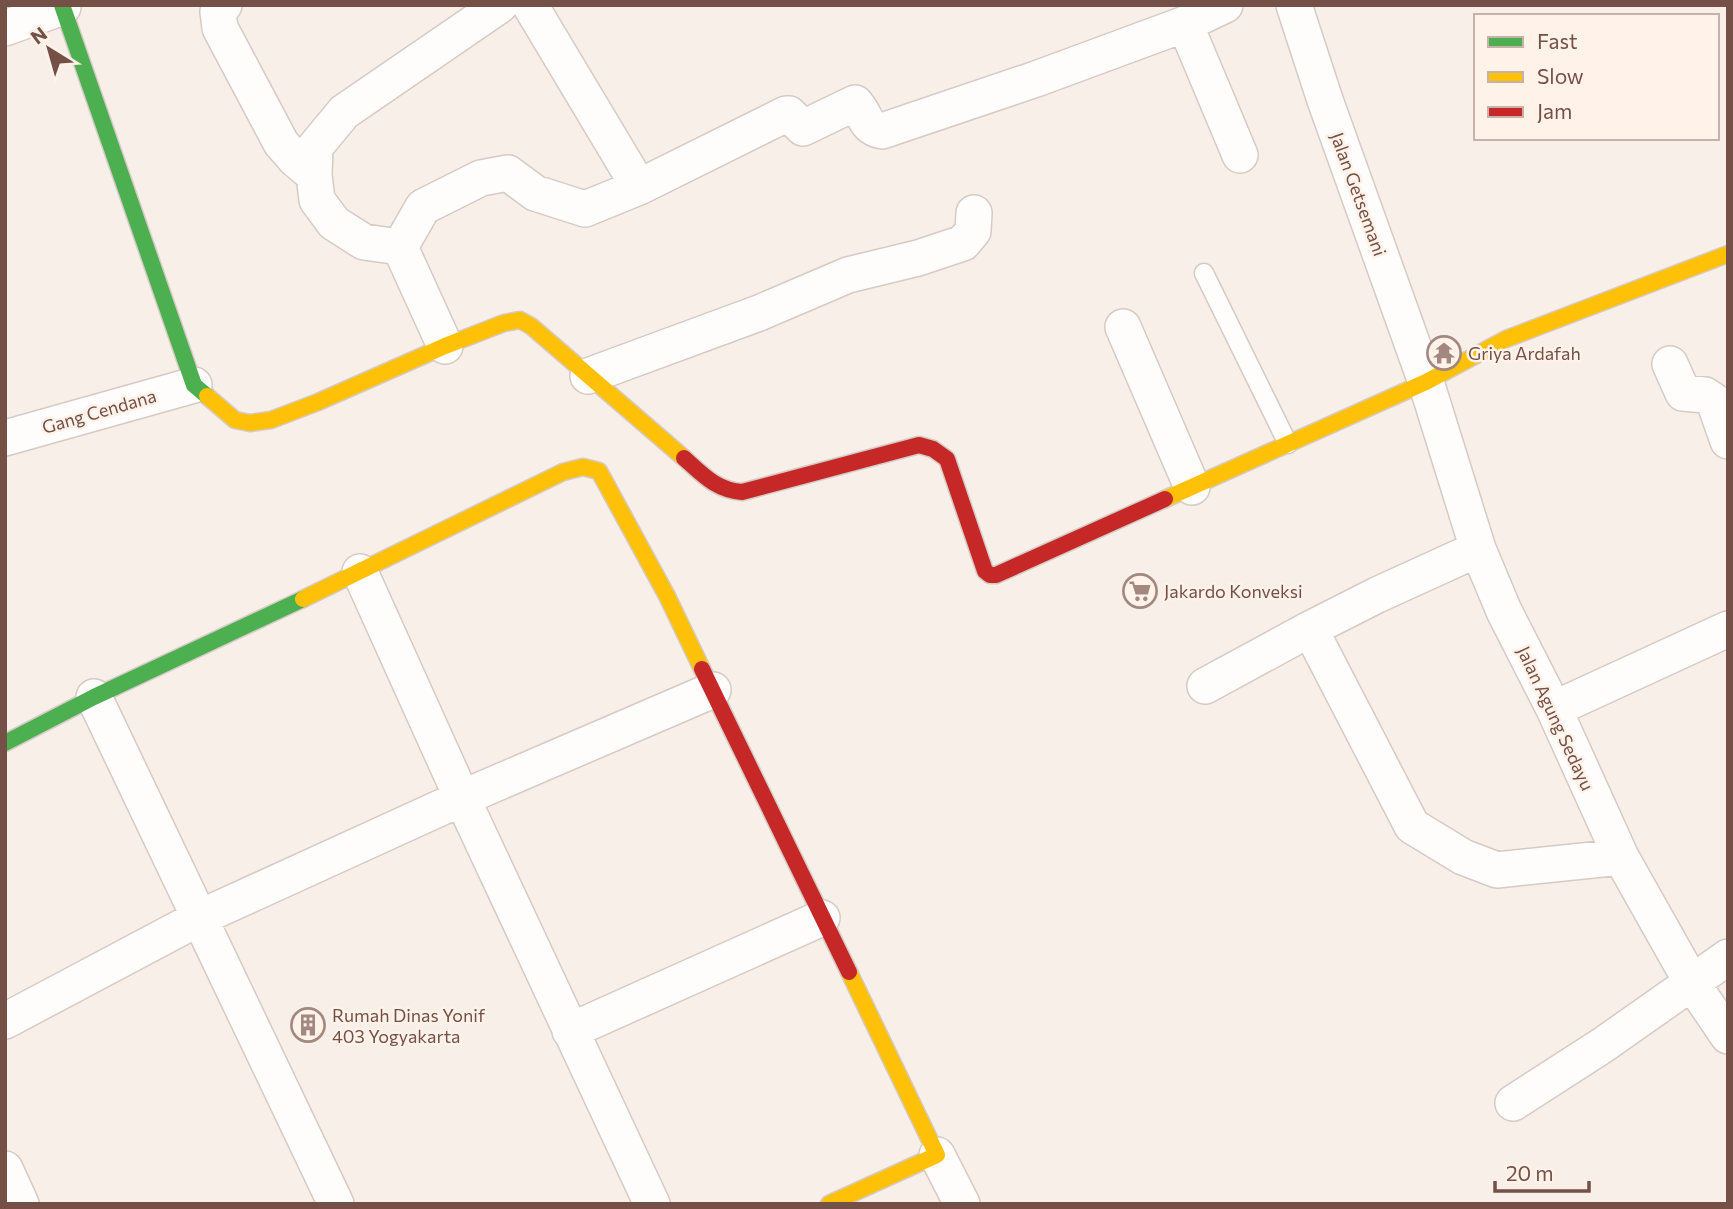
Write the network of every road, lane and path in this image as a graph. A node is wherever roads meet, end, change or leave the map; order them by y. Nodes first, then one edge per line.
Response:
1 (224, 5) edge
2 (500, 5) edge
3 (530, 5) edge
4 (1225, 5) edge
5 (1294, 5) edge
6 (62, 6) edge
7 (1185, 24) junction
8 (5, 28) edge
9 (1240, 155) dead end
10 (314, 175) junction
11 (639, 187) junction
12 (974, 213) dead end
13 (400, 247) junction
14 (1728, 254) edge
15 (1204, 273) dead end
16 (1123, 327) dead end
17 (445, 346) junction
18 (1670, 364) dead end
19 (589, 376) junction
20 (1426, 382) junction
21 (194, 385) junction
22 (5, 438) edge
23 (1728, 441) edge
24 (1288, 444) junction
25 (1192, 487) junction
26 (1478, 549) junction
27 (360, 572) junction
28 (1310, 629) junction
29 (1728, 629) edge
30 (1205, 686) dead end
31 (713, 690) junction
32 (94, 697) junction
33 (1554, 709) junction
34 (5, 743) edge
35 (462, 798) junction
36 (1621, 857) junction
37 (200, 918) junction
38 (822, 918) junction
39 (1728, 957) edge
40 (1692, 983) junction
41 (5, 1021) edge
42 (570, 1031) junction
43 (1728, 1036) edge
44 (1513, 1103) dead end
45 (937, 1155) junction
46 (5, 1169) edge
47 (22, 1204) edge
48 (336, 1204) edge
49 (652, 1204) edge
50 (829, 1204) edge
51 (962, 1204) edge

1 - 10 street
2 - 10 street
3 - 11 street
4 - 7 street
5 - 20 street, Jalan Getsemani
6 - 8 street
6 - 21 street
7 - 9 street
7 - 11 street
10 - 13 street
11 - 13 street
12 - 19 street
13 - 17 street
14 - 20 street
15 - 24 lane
16 - 25 street
17 - 19 street
17 - 21 street
18 - 23 street
19 - 25 street
20 - 24 street
20 - 26 street, Jalan Agung Sedayu
21 - 22 street, Gang Cendana
24 - 25 street
26 - 28 street
26 - 33 street, Jalan Agung Sedayu
27 - 31 street
27 - 32 street
27 - 35 street
28 - 30 street
28 - 36 street
29 - 33 street
31 - 35 street
31 - 38 street
32 - 34 street
32 - 37 street
33 - 36 street, Jalan Agung Sedayu
35 - 37 street
35 - 42 street
36 - 40 street, Jalan Agung Sedayu
37 - 41 street
37 - 48 street
38 - 42 street
38 - 45 street
39 - 40 street
40 - 43 street, Jalan Agung Sedayu
40 - 44 street
42 - 49 street
45 - 50 street
45 - 51 street
46 - 47 street

